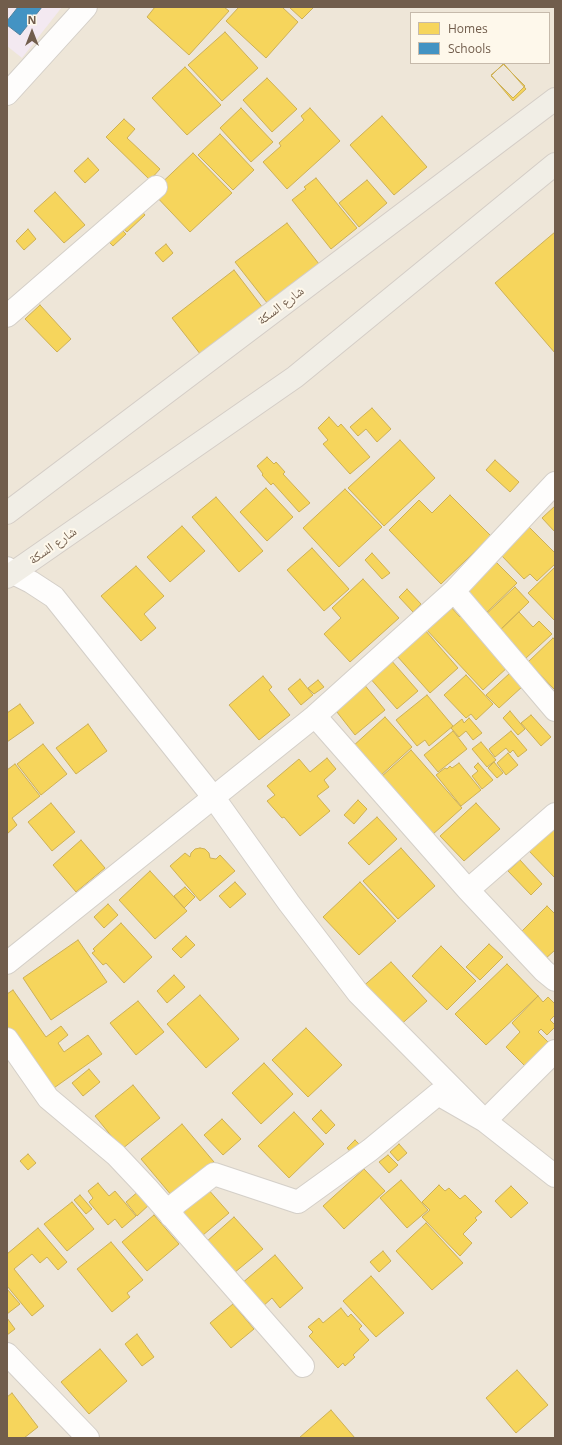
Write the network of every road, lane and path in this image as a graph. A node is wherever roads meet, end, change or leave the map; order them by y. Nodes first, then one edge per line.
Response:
1 (86, 7) edge
2 (7, 94) edge
3 (555, 99) edge
4 (555, 164) edge
5 (156, 187) dead end
6 (7, 316) edge
7 (555, 483) edge
8 (7, 513) edge
9 (9, 573) edge
10 (454, 592) junction
11 (555, 710) edge
12 (315, 716) junction
13 (214, 798) junction
14 (555, 814) edge
15 (468, 890) junction
16 (7, 964) edge
17 (551, 971) edge
18 (7, 1038) edge
19 (555, 1051) edge
20 (485, 1121) junction
21 (555, 1176) edge
22 (171, 1216) junction
23 (7, 1354) edge
24 (303, 1366) dead end
25 (88, 1438) edge

1 - 2 street
3 - 8 main road, شارع السكة
4 - 9 main road, شارع السكة
5 - 6 street
7 - 10 street
9 - 13 street
10 - 11 street
10 - 12 street
12 - 13 street
12 - 15 street
13 - 16 street
13 - 20 street
14 - 15 street
15 - 17 street
18 - 22 street
19 - 20 street
20 - 21 street
20 - 22 street
22 - 24 street
23 - 25 street

